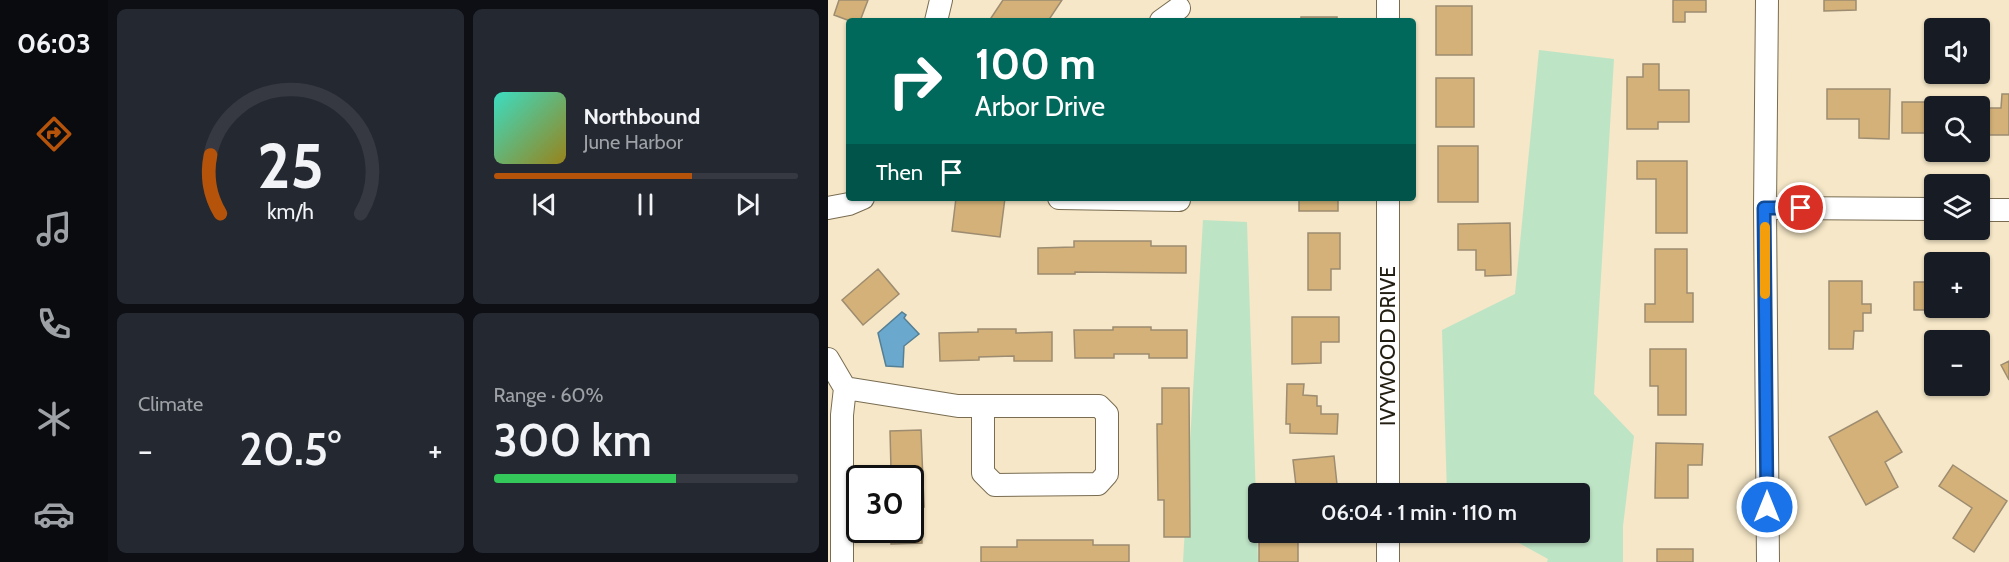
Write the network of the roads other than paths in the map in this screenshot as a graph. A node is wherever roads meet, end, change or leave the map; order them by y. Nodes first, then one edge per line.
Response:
1 (941, 0) edge
2 (1388, 0) edge
3 (1767, 0) edge
4 (937, 18) edge
5 (1388, 18) edge
6 (856, 201) edge
7 (1388, 201) edge
8 (828, 208) edge
9 (1764, 208) junction
10 (1924, 209) edge
11 (1990, 210) edge
12 (2009, 210) edge
13 (828, 359) edge
14 (844, 388) junction
15 (983, 406) junction
16 (1388, 483) edge
17 (1388, 543) edge
18 (842, 562) edge
19 (1388, 562) edge
20 (1768, 562) edge

1 - 4 street
2 - 5 street
3 - 9 street
6 - 8 street
7 - 16 street, IVYWOOD DRIVE
9 - 10 street
9 - 20 street
11 - 12 street
13 - 14 street
14 - 15 street
14 - 18 street
15 - 15 street
17 - 19 street

